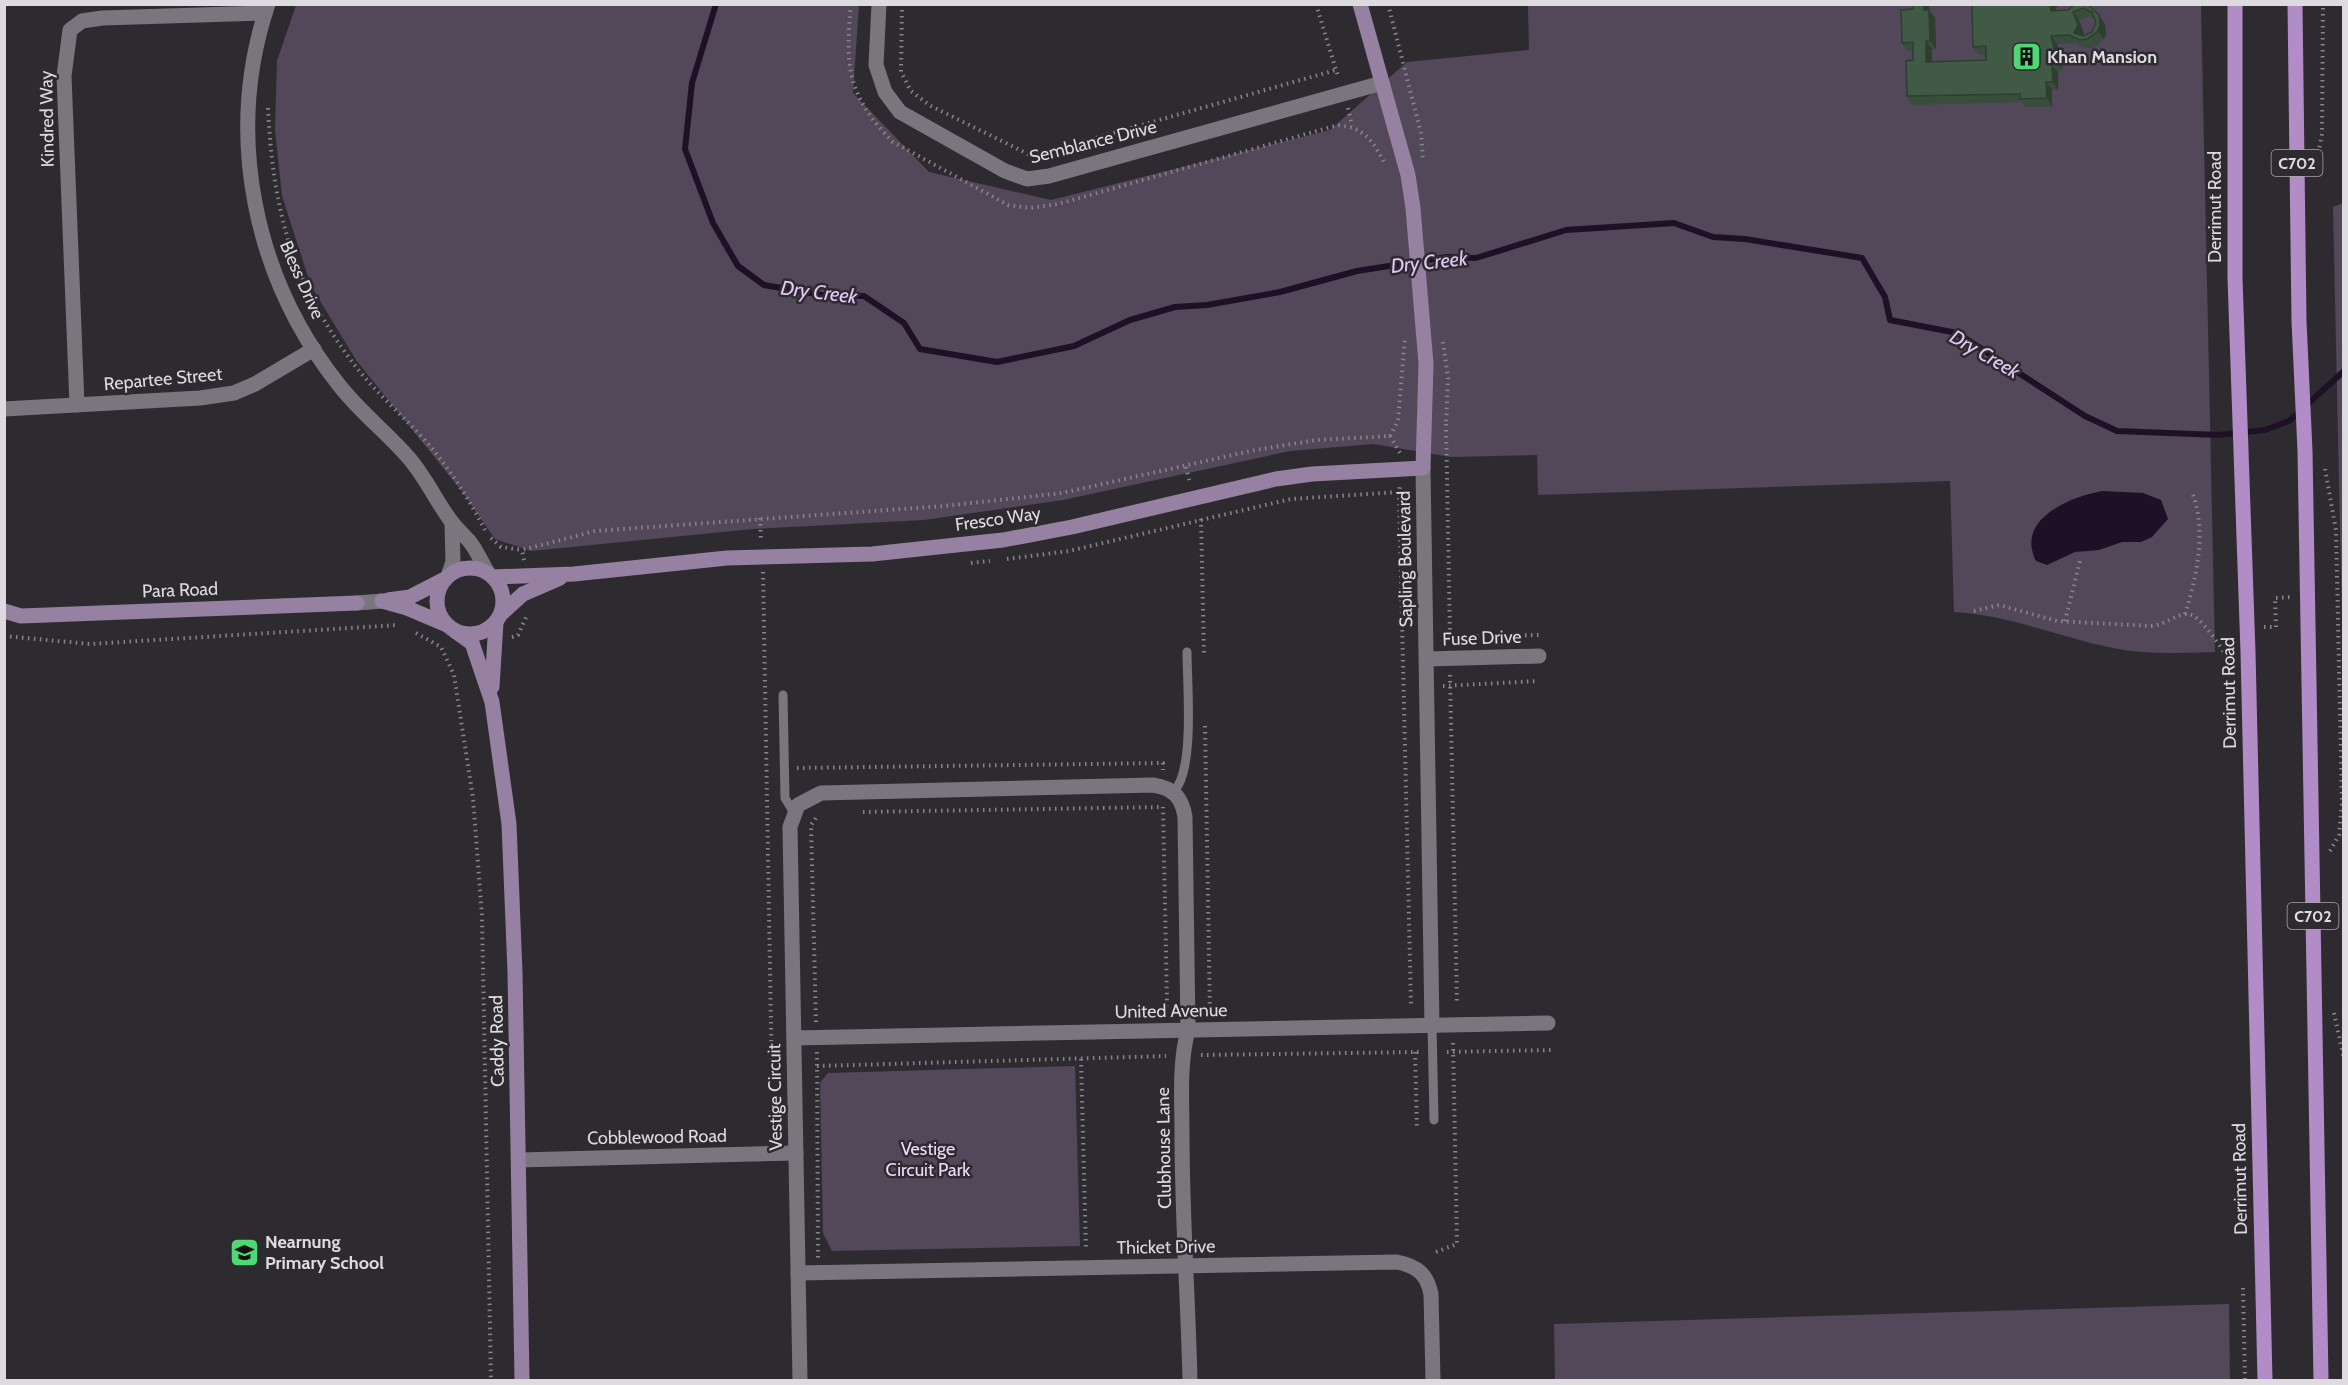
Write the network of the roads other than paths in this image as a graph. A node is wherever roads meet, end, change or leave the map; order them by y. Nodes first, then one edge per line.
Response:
1 (879, 4) edge
2 (1360, 4) edge
3 (2235, 4) edge
4 (2295, 4) edge
5 (266, 9) edge
6 (1383, 83) junction
7 (314, 349) junction
8 (76, 405) junction
9 (4, 409) edge
10 (1423, 468) junction
11 (452, 523) junction
12 (574, 574) junction
13 (490, 575) junction
14 (446, 578) junction
15 (382, 601) junction
16 (4, 611) edge
17 (498, 618) junction
18 (450, 627) junction
19 (1187, 652) dead end
20 (1539, 656) dead end
21 (1427, 659) junction
22 (783, 695) dead end
23 (492, 702) junction
24 (1174, 791) junction
25 (794, 813) junction
26 (1548, 1023) dead end
27 (1432, 1025) junction
28 (1188, 1030) junction
29 (794, 1038) junction
30 (1434, 1120) dead end
31 (796, 1153) junction
32 (519, 1160) junction
33 (1188, 1266) junction
34 (798, 1274) junction
35 (522, 1380) edge
36 (801, 1380) edge
37 (1190, 1380) edge
38 (1433, 1380) edge
39 (2265, 1380) edge
40 (2321, 1380) edge

1 - 6 street, Semblance Drive
2 - 6 street, Sapling Boulevard
3 - 39 main road, Derrimut Road
4 - 40 main road, C702
5 - 7 street, Bless Drive
5 - 8 street, Kindred Way
6 - 10 street, Sapling Boulevard
7 - 8 street, Repartee Street
7 - 11 street, Bless Drive
8 - 9 street, Repartee Street
10 - 12 street, Fresco Way
10 - 21 street, Sapling Boulevard
11 - 13 street, Bless Drive
11 - 14 street
12 - 13 street, Fresco Way
12 - 17 street, Fresco Way
13 - 14 street
13 - 17 street
14 - 15 street
14 - 18 street
15 - 16 street, Para Road
15 - 18 street
17 - 18 street
17 - 23 street, Caddy Road
18 - 23 street, Caddy Road
19 - 24 lane
20 - 21 street, Fuse Drive
21 - 27 street, Sapling Boulevard
22 - 25 lane, Vestige Circuit
23 - 32 street, Caddy Road
24 - 25 street
24 - 28 street
25 - 29 street, Vestige Circuit
26 - 27 street, United Avenue
27 - 28 street, United Avenue
27 - 30 lane, Sapling Boulevard
28 - 29 street, United Avenue
28 - 33 street, Clubhouse Lane
29 - 31 street, Vestige Circuit
31 - 32 street, Cobblewood Road
31 - 34 street, Vestige Circuit
32 - 35 street, Caddy Road
33 - 34 street, Thicket Drive
33 - 37 street
33 - 38 street, Thicket Drive
34 - 36 street, Vestige Circuit

